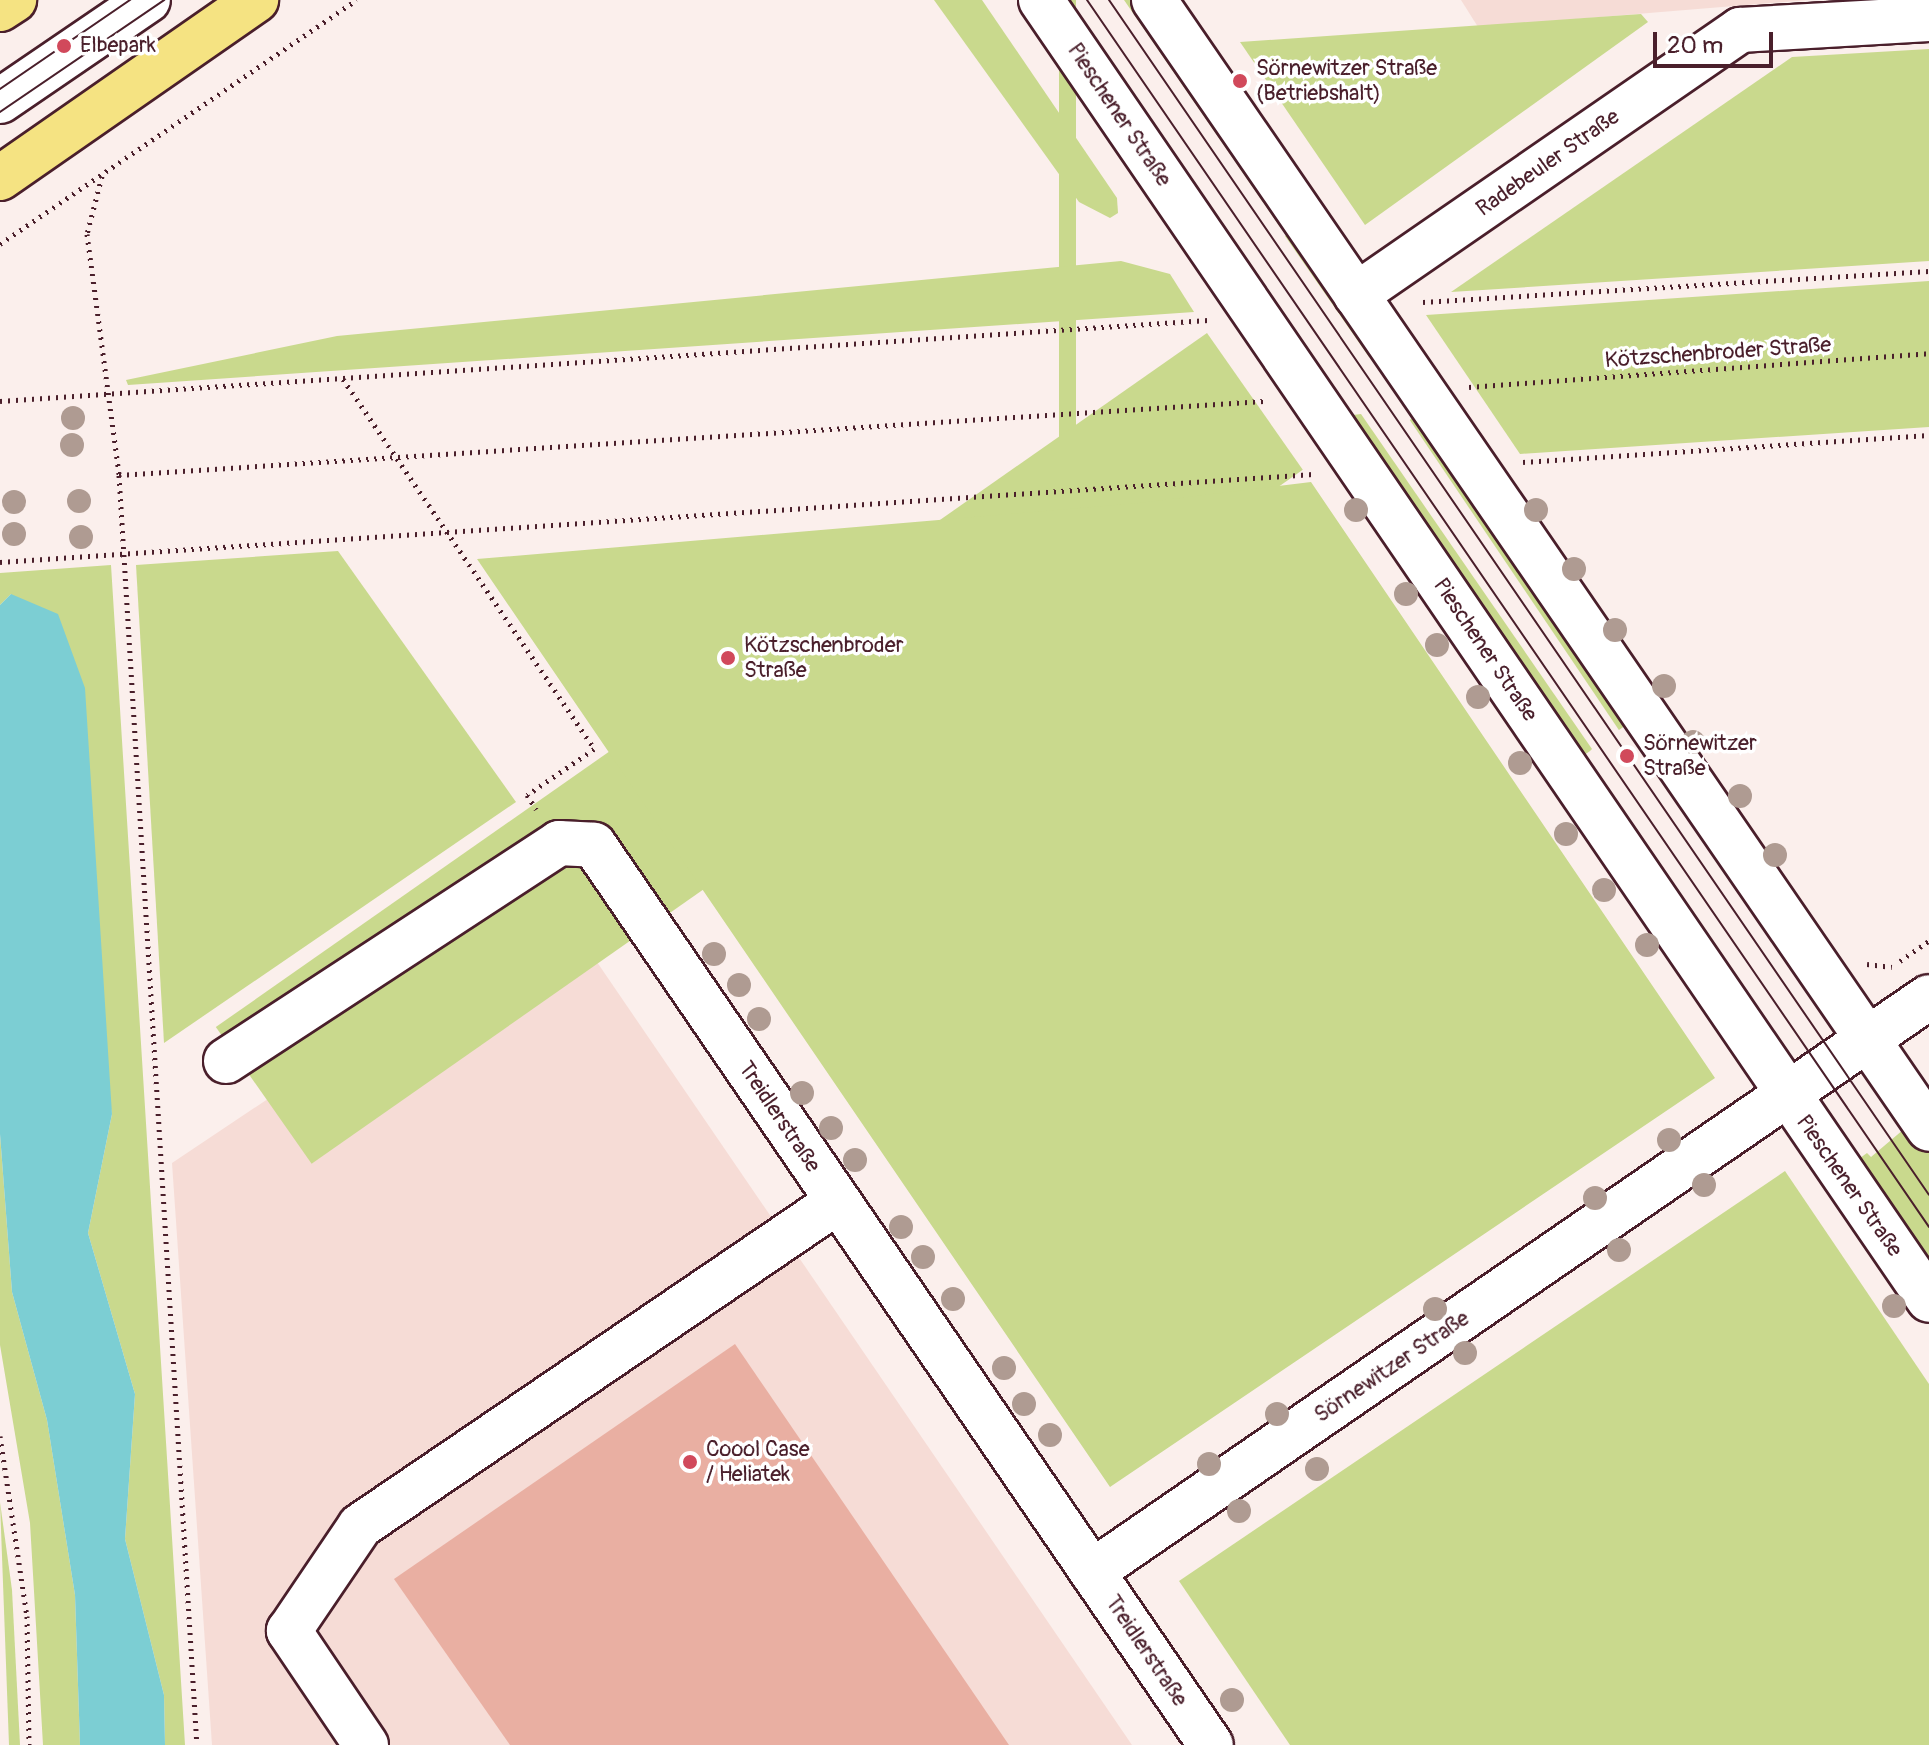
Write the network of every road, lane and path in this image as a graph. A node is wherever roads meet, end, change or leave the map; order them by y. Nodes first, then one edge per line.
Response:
1 (14, 0) edge
2 (148, 0) edge
3 (256, 0) edge
4 (357, 0) edge
5 (1041, 0) edge
6 (1154, 0) edge
7 (0, 9) edge
8 (1929, 19) edge
9 (1754, 20) edge
10 (17, 89) edge
11 (0, 111) edge
12 (102, 176) junction
13 (0, 178) edge
14 (0, 244) edge
15 (1929, 271) edge
16 (1356, 295) junction
17 (1421, 315) dead end
18 (1216, 332) dead end
19 (1929, 353) edge
20 (1459, 375) dead end
21 (343, 379) junction
22 (1510, 384) dead end
23 (1256, 389) dead end
24 (112, 396) junction
25 (1476, 400) dead end
26 (0, 401) edge
27 (1181, 405) dead end
28 (1272, 413) dead end
29 (1929, 435) edge
30 (1511, 450) dead end
31 (394, 457) junction
32 (1306, 463) dead end
33 (119, 475) junction
34 (447, 532) junction
35 (124, 556) junction
36 (0, 562) edge
37 (527, 795) dead end
38 (1929, 941) edge
39 (1822, 974) junction
40 (1929, 997) edge
41 (1868, 1040) junction
42 (226, 1061) dead end
43 (1787, 1097) junction
44 (1929, 1129) edge
45 (837, 1202) junction
46 (1929, 1300) edge
47 (0, 1436) edge
48 (1092, 1572) junction
49 (29, 1745) edge
50 (197, 1745) edge
51 (366, 1745) edge
52 (1211, 1745) edge

1 - 7 main road
2 - 10 street
3 - 13 main road
4 - 12 path
5 - 43 street, Pieschener Straße
6 - 16 street
8 - 9 street
9 - 16 street, Radebeuler Straße
10 - 11 street
12 - 14 path
12 - 24 path
15 - 17 path
16 - 39 street
18 - 21 path
19 - 22 path, Kötzschenbroder Straße
20 - 25 path
21 - 24 path
21 - 31 path
23 - 28 path
24 - 26 path
24 - 33 path
27 - 31 path
29 - 30 path
31 - 33 path
31 - 34 path
32 - 34 path
33 - 35 path
34 - 35 path
34 - 37 path
35 - 36 path
35 - 50 path
38 - 39 path
39 - 41 street
40 - 41 street, Sörnewitzer Straße
41 - 43 street, Sörnewitzer Straße
41 - 44 street
42 - 45 street, Treidlerstraße
43 - 46 street, Pieschener Straße
43 - 48 street, Sörnewitzer Straße
45 - 48 street, Treidlerstraße
45 - 51 street
47 - 49 path
48 - 52 street, Treidlerstraße

